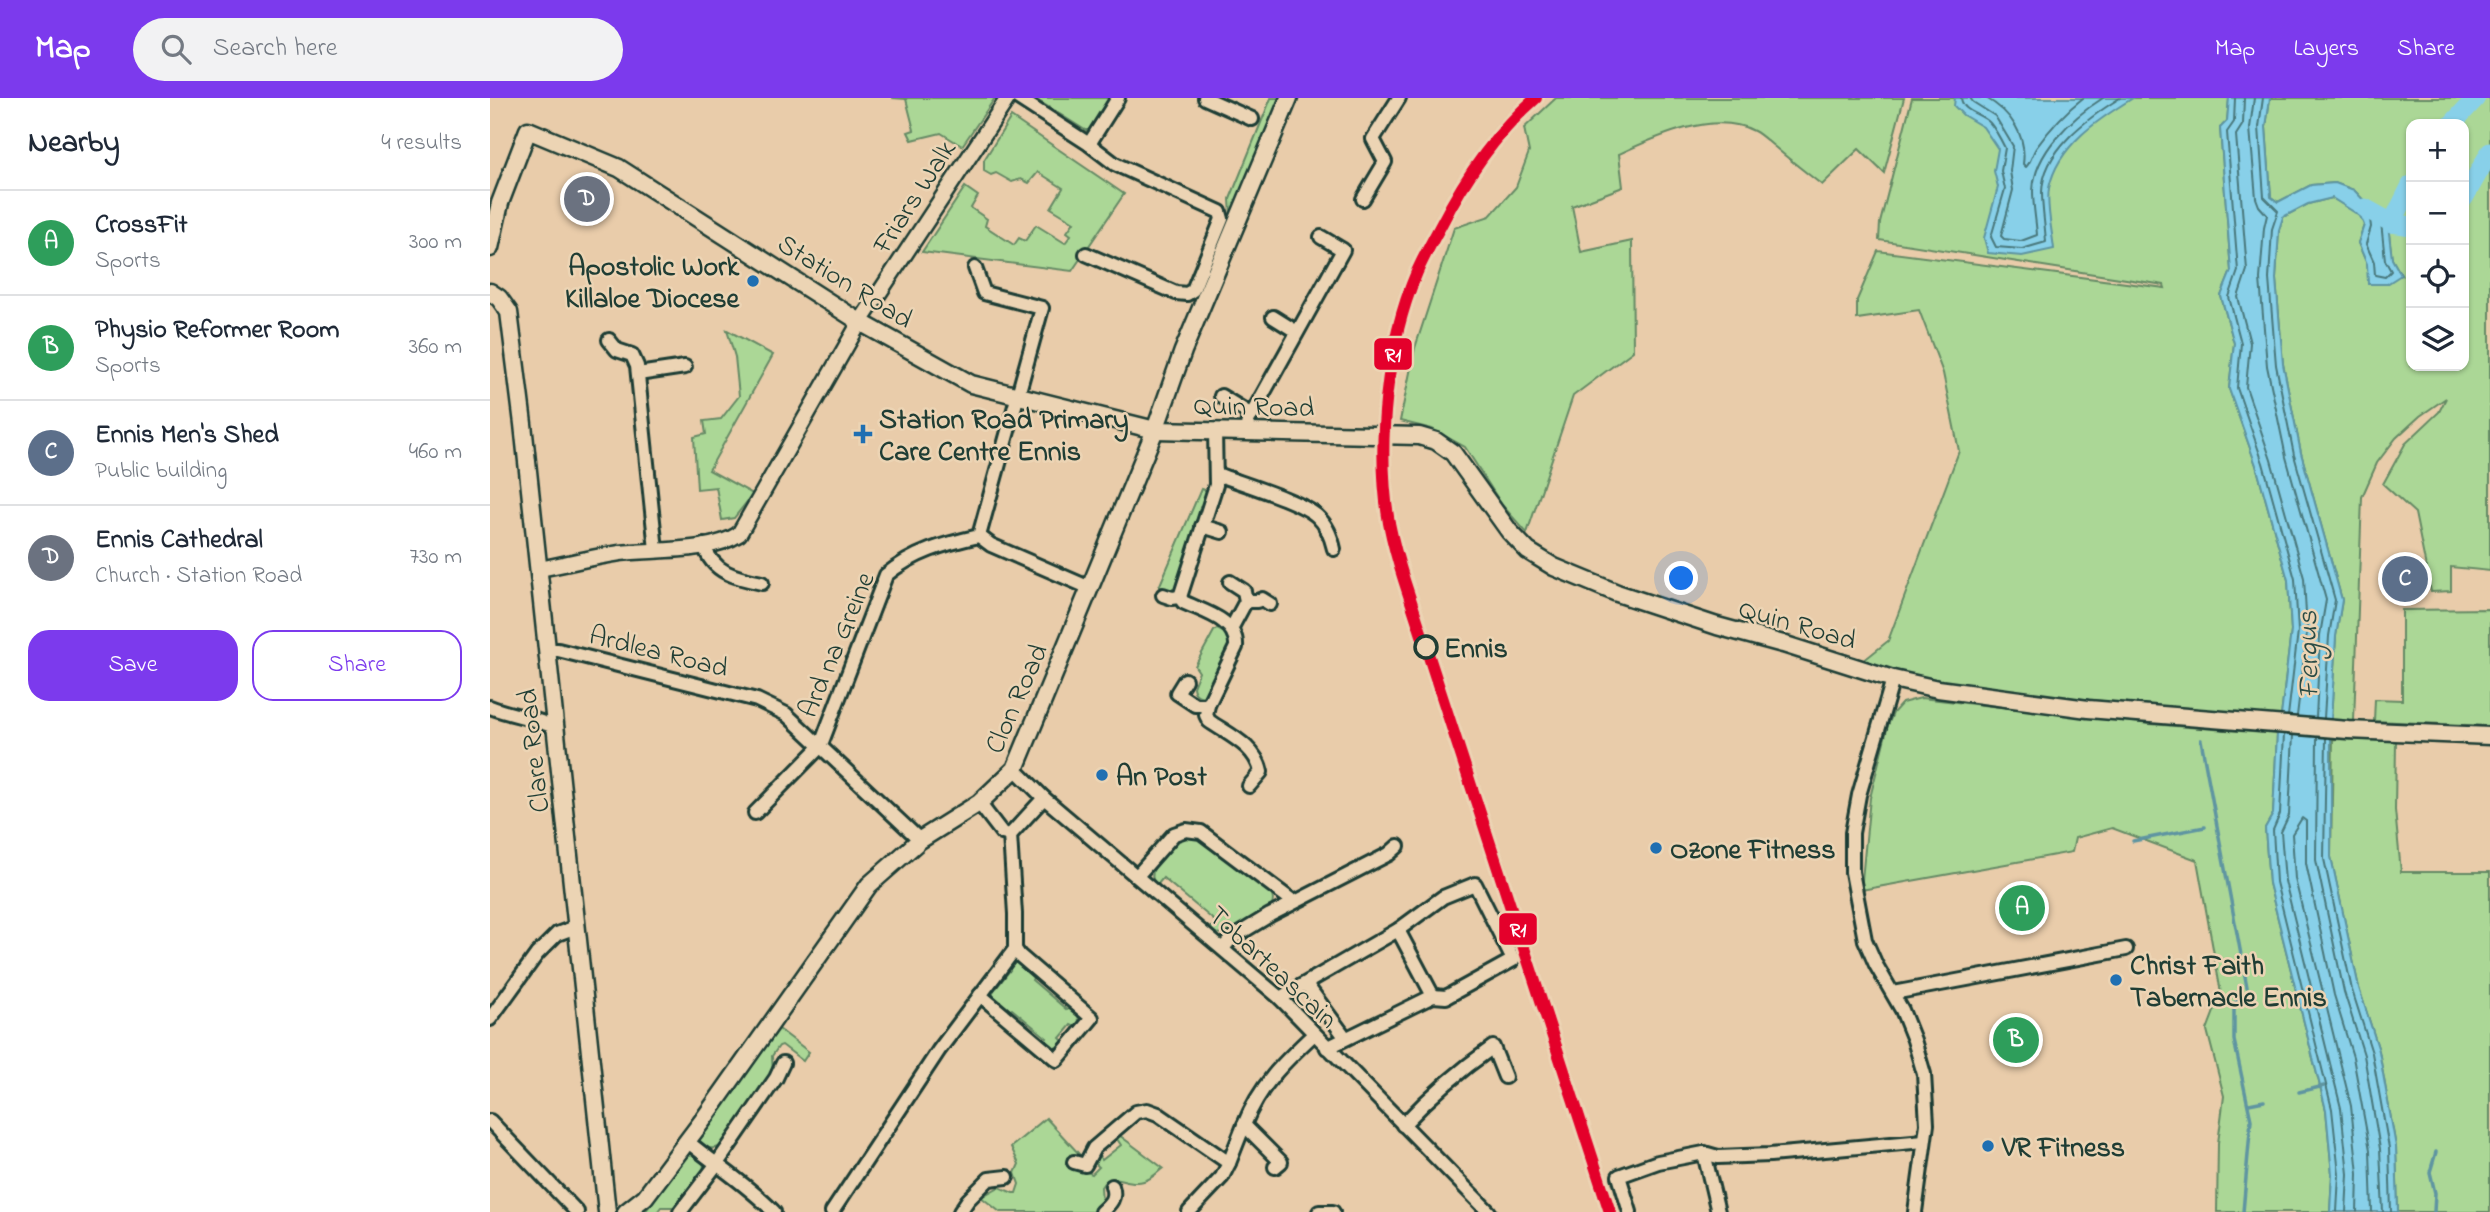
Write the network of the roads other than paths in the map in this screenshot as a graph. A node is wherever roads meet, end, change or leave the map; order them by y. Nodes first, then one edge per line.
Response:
1 (1008, 98) edge
2 (1018, 98) edge
3 (1118, 98) edge
4 (1205, 98) edge
5 (1289, 98) edge
6 (1399, 98) edge
7 (1252, 119) dead end
8 (1089, 144) junction
9 (495, 200) edge
10 (1363, 200) dead end
11 (1321, 237) dead end
12 (490, 248) edge
13 (1086, 254) dead end
14 (975, 268) dead end
15 (490, 292) edge
16 (1272, 317) dead end
17 (860, 322) junction
18 (1297, 332) junction
19 (609, 340) dead end
20 (685, 368) dead end
21 (638, 374) junction
22 (1221, 396) dead end
23 (1018, 397) junction
24 (1252, 415) junction
25 (1155, 430) junction
26 (1215, 431) junction
27 (1246, 431) junction
28 (1217, 474) junction
29 (1202, 526) junction
30 (1222, 532) dead end
31 (979, 536) junction
32 (704, 545) junction
33 (1334, 549) dead end
34 (656, 550) junction
35 (539, 569) junction
36 (1230, 582) dead end
37 (762, 583) dead end
38 (1090, 588) junction
39 (1163, 595) dead end
40 (1180, 597) junction
41 (1246, 601) junction
42 (1270, 604) dead end
43 (1232, 627) junction
44 (548, 650) junction
45 (1893, 679) junction
46 (1185, 680) dead end
47 (553, 703) junction
48 (1208, 705) junction
49 (490, 707) edge
50 (527, 716) junction
51 (556, 728) junction
52 (2490, 736) edge
53 (820, 747) junction
54 (1015, 769) junction
55 (1249, 786) dead end
56 (1044, 798) junction
57 (979, 803) junction
58 (755, 813) dead end
59 (1010, 835) junction
60 (920, 839) junction
61 (1398, 846) dead end
62 (1137, 876) junction
63 (1294, 902) junction
64 (576, 927) junction
65 (1398, 930) junction
66 (1223, 948) junction
67 (1015, 949) junction
68 (2126, 949) dead end
69 (1306, 984) junction
70 (1893, 993) junction
71 (980, 995) junction
72 (1433, 996) junction
73 (1280, 998) junction
74 (490, 1019) edge
75 (1314, 1034) junction
76 (1345, 1037) junction
77 (1327, 1048) junction
78 (783, 1063) dead end
79 (1505, 1077) dead end
80 (490, 1121) edge
81 (1244, 1125) junction
82 (1403, 1125) junction
83 (687, 1141) junction
84 (1924, 1141) junction
85 (1704, 1153) junction
86 (1079, 1163) dead end
87 (1229, 1163) junction
88 (716, 1165) junction
89 (1275, 1167) dead end
90 (1007, 1177) dead end
91 (1112, 1186) dead end
92 (577, 1212) edge
93 (607, 1212) edge
94 (626, 1212) edge
95 (680, 1212) edge
96 (774, 1212) edge
97 (832, 1212) edge
98 (960, 1212) edge
99 (1101, 1212) edge
100 (1189, 1212) edge
101 (1319, 1212) edge
102 (1333, 1212) edge
103 (1489, 1212) edge
104 (1630, 1212) edge
105 (1718, 1212) edge
106 (1915, 1212) edge

1 - 17 street, Friars Walk
2 - 8 street
3 - 8 street
4 - 7 street
5 - 25 main road, Clon Road
6 - 10 street
8 - 13 street
9 - 12 main road
9 - 17 main road, Station Road
11 - 18 street
14 - 23 street
15 - 35 main road, Clare Road
16 - 18 street
17 - 23 main road, Station Road
17 - 32 street, Friars Walk
18 - 24 street
19 - 21 street
20 - 21 street
21 - 34 street
22 - 24 street
23 - 25 main road, Station Road
23 - 31 street
24 - 27 street
25 - 26 main road, Quin Road
25 - 38 main road, Clon Road
26 - 27 main road, Quin Road
26 - 28 street
27 - 45 main road, Quin Road
28 - 29 street
28 - 33 street
29 - 30 street
29 - 40 street
31 - 38 street
31 - 53 street, Ard na Greine
32 - 34 street, Friars Walk
32 - 37 street
34 - 35 street, Friars Walk
35 - 44 main road, Clare Road
36 - 41 street
38 - 54 main road, Clon Road
39 - 40 street
40 - 43 street
41 - 42 street
41 - 43 street
43 - 48 street
44 - 47 main road, Clare Road
44 - 53 street, Ardlea Road
45 - 52 main road, Quin Road
45 - 70 street
46 - 48 street
47 - 50 street
47 - 51 main road, Clare Road
48 - 55 street
49 - 50 street
50 - 51 street
51 - 64 main road, Clare Road
53 - 58 street
53 - 60 street, Ardlea Road
54 - 56 street, Tobarteascain
54 - 57 main road, Clon Road
56 - 59 street
56 - 62 street, Tobarteascain
57 - 59 street
57 - 60 main road, Clon Road
59 - 67 street
60 - 83 main road, Clon Road
61 - 63 street
62 - 63 street
62 - 66 street, Tobarteascain
63 - 66 street
64 - 74 street
64 - 93 main road, Clare Road
65 - 69 street
65 - 72 street
65 - 72 street
66 - 73 street, Tobarteascain
67 - 71 street
67 - 71 street
68 - 70 street
69 - 73 street
69 - 76 street
70 - 84 street
71 - 97 street
72 - 76 street
73 - 75 street, Tobarteascain
75 - 77 street, Tobarteascain
75 - 81 street
76 - 77 street
77 - 82 street, Tobarteascain
78 - 88 street
79 - 82 street
80 - 92 street
81 - 87 street
81 - 89 street
82 - 103 street, Tobarteascain
83 - 88 street
83 - 94 main road, Clon Road
84 - 85 street
84 - 106 street
85 - 104 street
85 - 105 street
86 - 87 street
87 - 100 street
88 - 95 street
88 - 96 street
90 - 98 street
91 - 99 street
101 - 102 street

